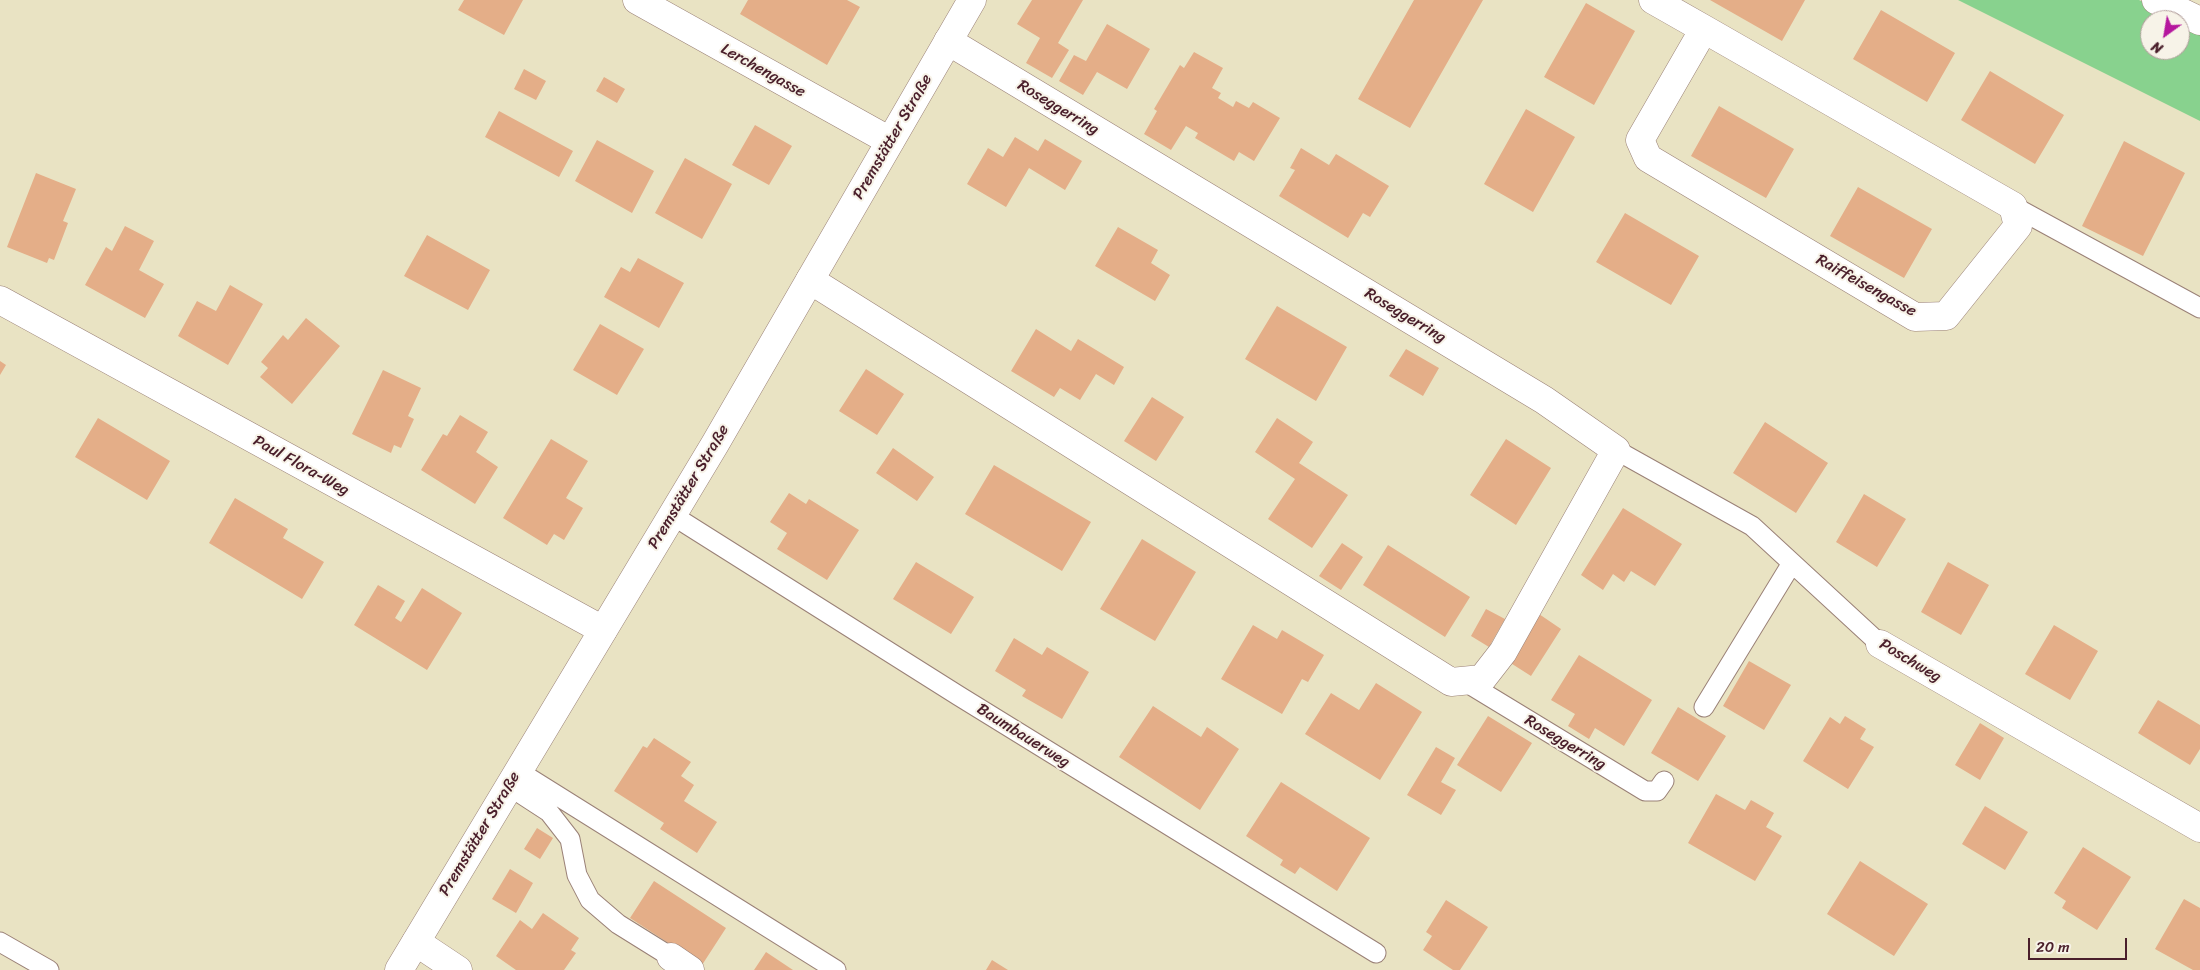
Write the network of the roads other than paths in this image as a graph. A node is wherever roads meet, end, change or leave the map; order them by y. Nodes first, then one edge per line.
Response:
1 (637, 0) edge
2 (972, 0) edge
3 (1653, 0) edge
4 (2156, 0) edge
5 (2200, 21) edge
6 (1704, 29) junction
7 (948, 41) junction
8 (890, 142) junction
9 (2013, 206) junction
10 (810, 280) junction
11 (0, 300) edge
12 (2200, 308) edge
13 (1616, 450) junction
14 (672, 515) junction
15 (1792, 563) junction
16 (603, 630) junction
17 (1880, 644) joint
18 (1464, 681) junction
19 (1704, 707) dead end
20 (514, 778) junction
21 (1664, 781) dead end
22 (2200, 828) edge
23 (0, 942) edge
24 (416, 942) junction
25 (1376, 953) dead end
26 (681, 964) edge
27 (49, 970) edge
28 (399, 970) edge
29 (458, 970) edge
30 (836, 970) edge

1 - 8 street, Lerchengasse
2 - 7 street, Premstätter Straße
3 - 6 street
4 - 5 street
6 - 9 street
6 - 9 street, Raiffeisengasse
7 - 8 street, Premstätter Straße
7 - 13 street, Roseggerring
8 - 10 street, Premstätter Straße
9 - 12 lane
10 - 14 street, Premstätter Straße
10 - 18 street, Roseggerring
11 - 16 street, Paul Flora-Weg
13 - 15 lane, Poschweg
13 - 18 street
14 - 16 street, Premstätter Straße
14 - 25 lane, Baumbauerweg
15 - 17 lane, Poschweg
15 - 19 lane
16 - 20 street, Premstätter Straße
17 - 22 street, Poschweg
18 - 21 lane, Roseggerring
20 - 24 street, Premstätter Straße
20 - 26 lane
20 - 30 lane
23 - 27 lane
24 - 28 street, Premstätter Straße
24 - 29 street

